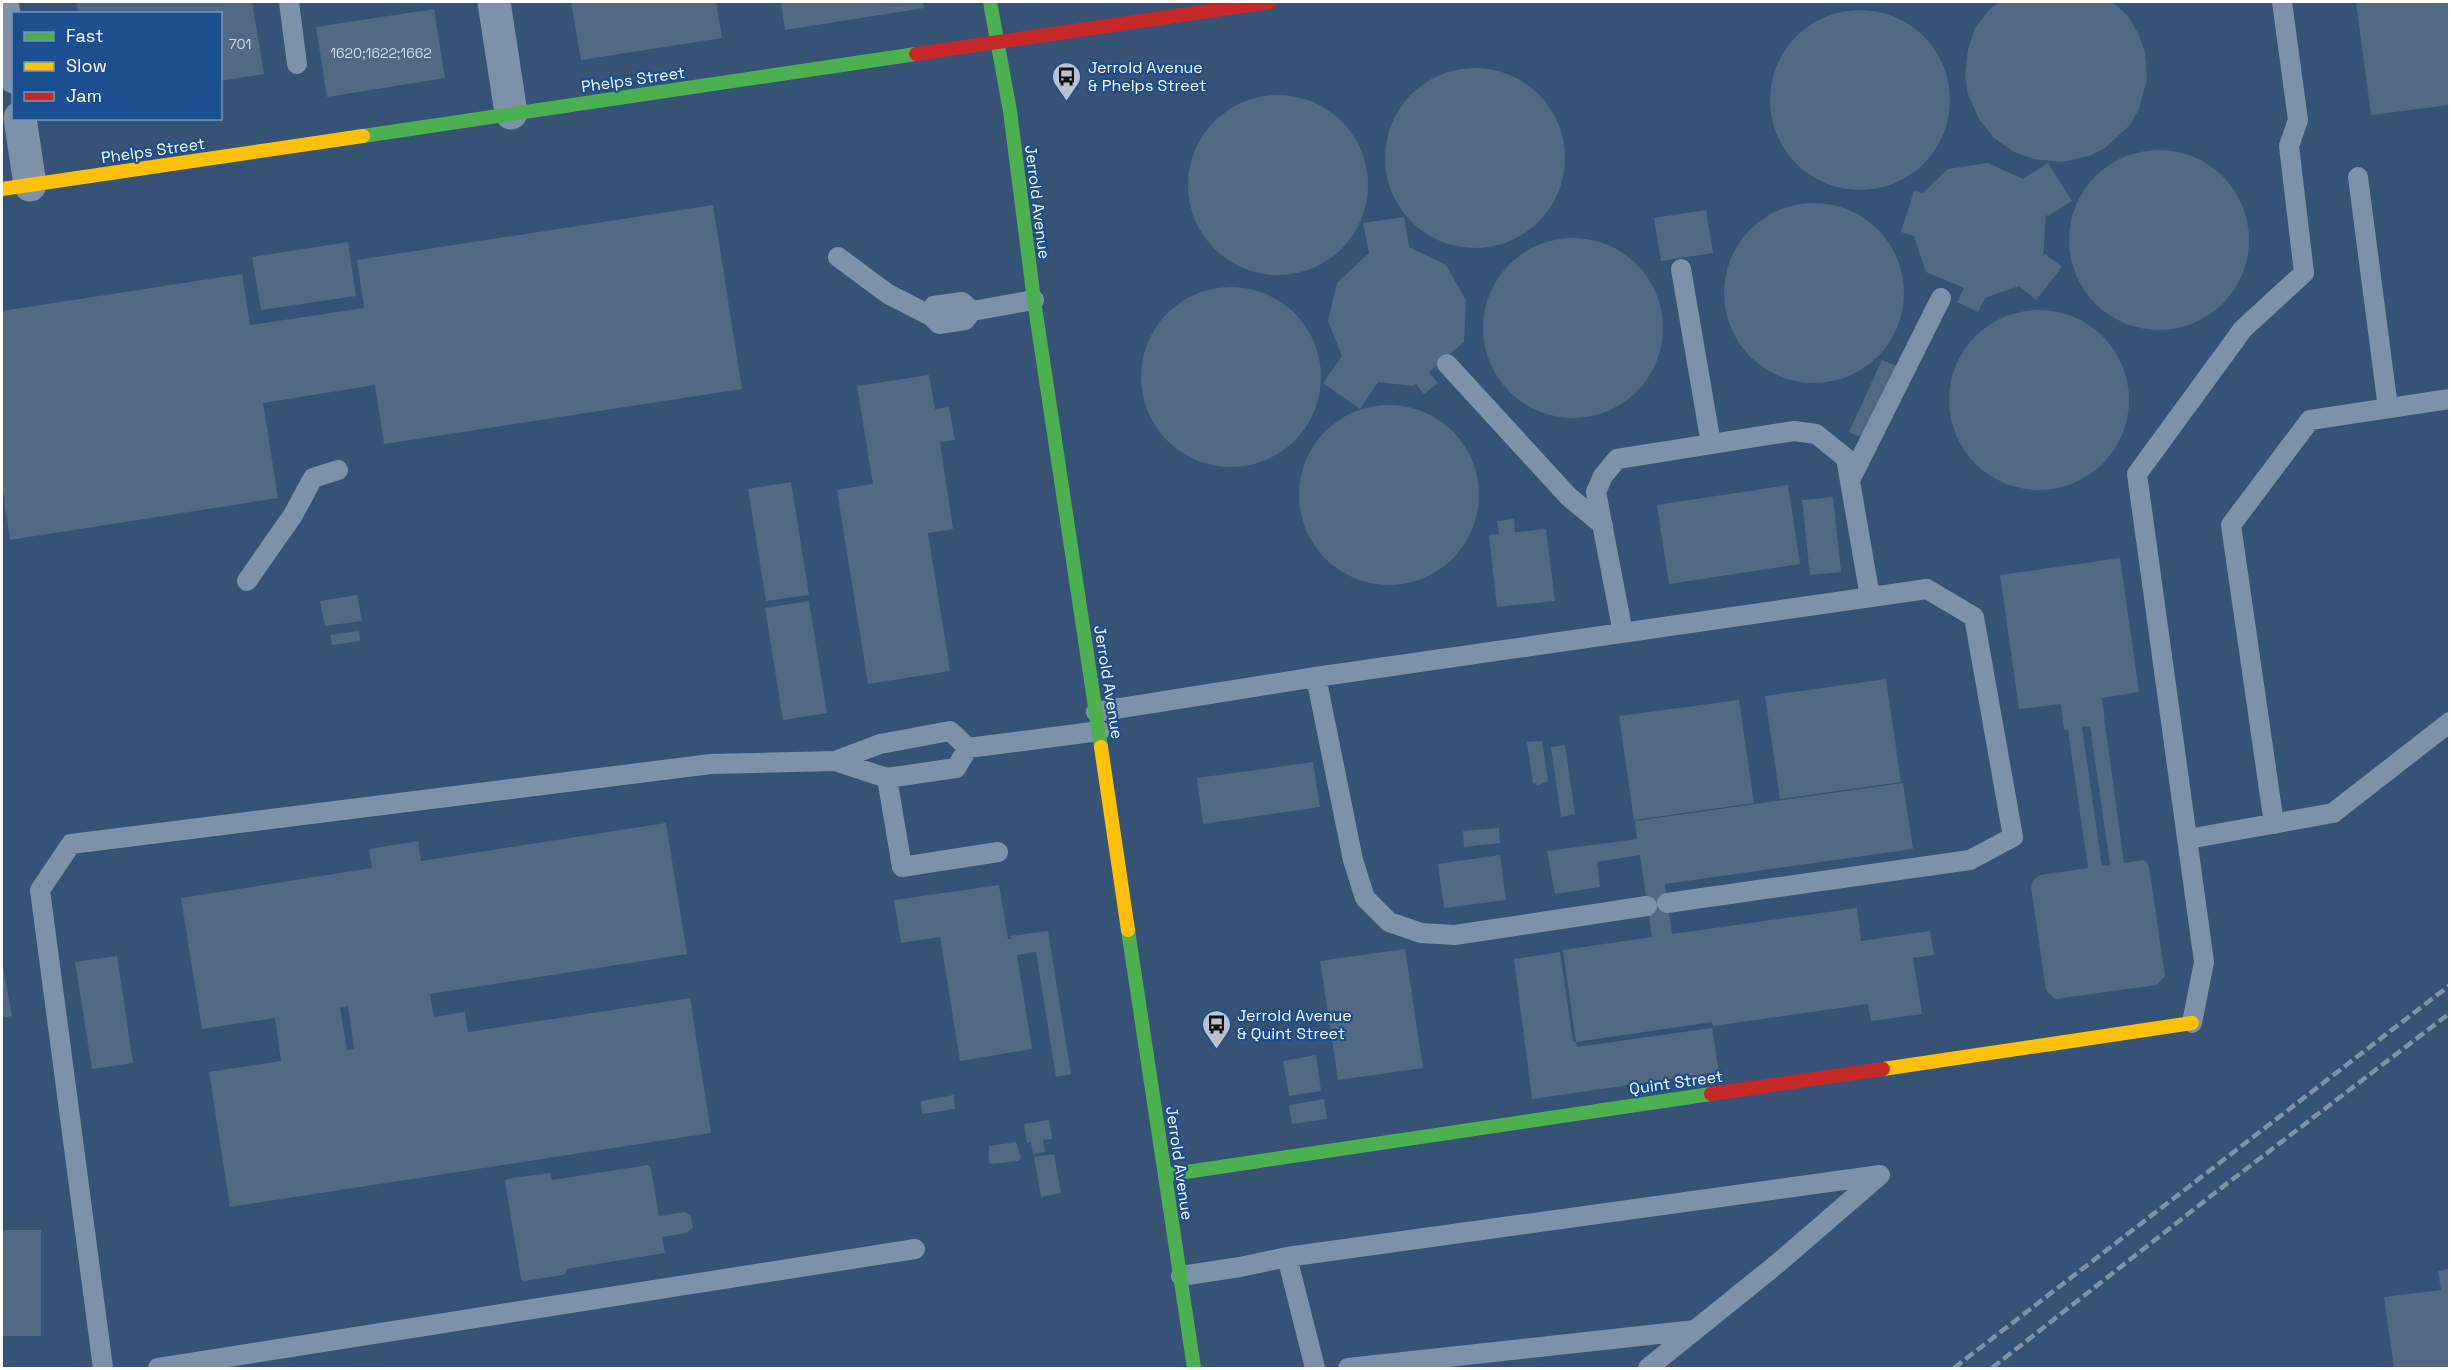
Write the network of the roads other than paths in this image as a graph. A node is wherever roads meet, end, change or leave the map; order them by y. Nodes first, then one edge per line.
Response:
1 (2, 2) edge
2 (289, 2) edge
3 (494, 2) edge
4 (990, 2) edge
5 (1270, 2) edge
6 (2282, 2) edge
7 (997, 41) junction
8 (12, 64) edge
9 (297, 64) dead end
10 (511, 113) junction
11 (20, 120) edge
12 (2358, 177) dead end
13 (16, 187) edge
14 (837, 257) dead end
15 (1682, 269) dead end
16 (1941, 298) dead end
17 (1034, 300) junction
18 (1447, 364) dead end
19 (2450, 399) edge
20 (2388, 408) junction
21 (1711, 444) junction
22 (338, 470) dead end
23 (1850, 480) junction
24 (1603, 525) junction
25 (247, 580) dead end
26 (1870, 597) junction
27 (1623, 633) junction
28 (1316, 677) junction
29 (1098, 722) junction
30 (2450, 722) edge
31 (968, 748) junction
32 (835, 761) junction
33 (887, 777) junction
34 (2274, 824) junction
35 (2188, 839) junction
36 (998, 852) dead end
37 (1667, 903) dead end
38 (1647, 906) dead end
39 (2192, 1023) joint
40 (1166, 1175) junction
41 (915, 1249) dead end
42 (1287, 1257) junction
43 (1181, 1276) junction
44 (1695, 1330) junction
45 (103, 1368) edge
46 (158, 1368) edge
47 (1194, 1368) edge
48 (1315, 1368) edge
49 (1348, 1368) edge
50 (1648, 1368) edge

1 - 8 street
2 - 9 lane
3 - 10 street
4 - 7 street, Jerrold Avenue
5 - 7 street, Phelps Street
6 - 35 lane
7 - 10 street, Phelps Street
7 - 17 street, Jerrold Avenue
10 - 13 street, Phelps Street
11 - 13 street
12 - 20 lane
14 - 17 lane
15 - 21 lane
16 - 23 lane
17 - 29 street, Jerrold Avenue
18 - 24 lane
19 - 20 lane
20 - 34 lane
21 - 23 lane
21 - 24 lane
22 - 25 lane
23 - 26 lane
24 - 27 lane
26 - 27 lane
26 - 37 lane
27 - 28 lane
28 - 29 lane
28 - 38 lane
29 - 31 lane
29 - 40 street, Jerrold Avenue
30 - 34 lane
31 - 32 lane
31 - 33 lane
32 - 33 lane
32 - 45 lane
33 - 36 lane
34 - 35 lane
35 - 39 lane
39 - 40 street, Quint Street
40 - 43 street, Jerrold Avenue
41 - 46 lane
42 - 43 lane
42 - 44 lane
42 - 48 lane
43 - 47 street, Jerrold Avenue
44 - 49 lane
44 - 50 lane

